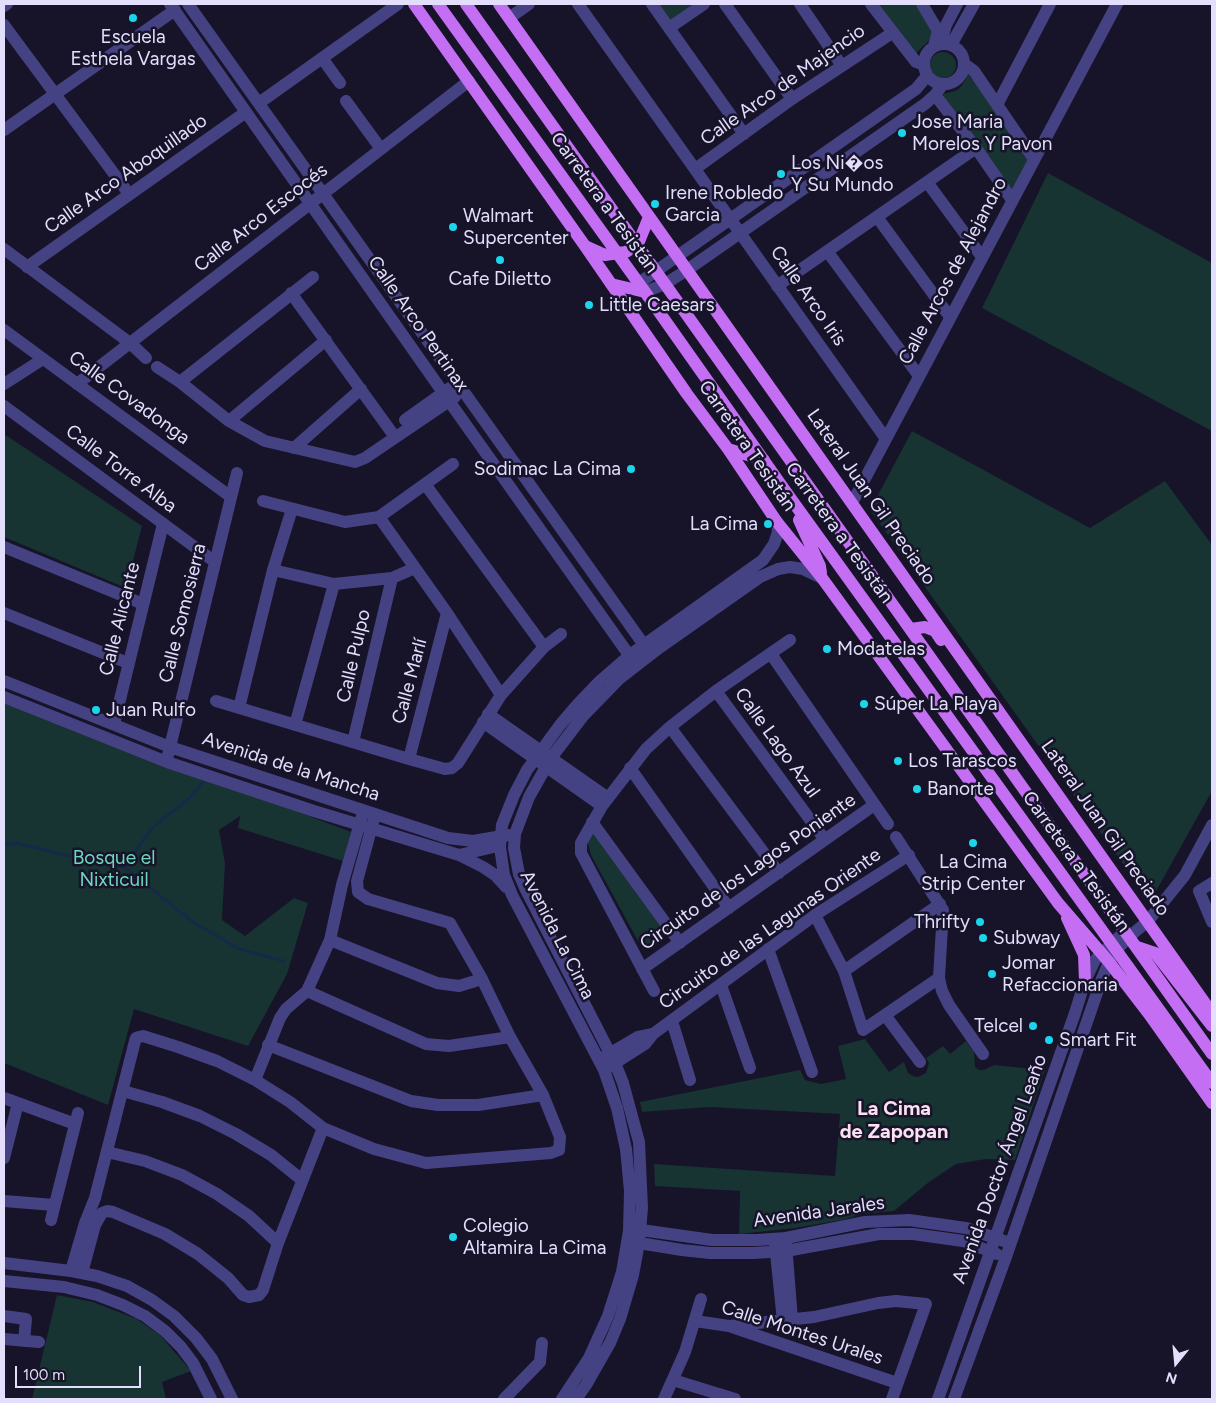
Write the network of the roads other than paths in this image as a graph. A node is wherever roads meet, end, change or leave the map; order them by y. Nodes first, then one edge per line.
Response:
1 (7, 4) edge
2 (188, 4) edge
3 (398, 4) edge
4 (414, 4) edge
5 (438, 4) edge
6 (466, 4) edge
7 (499, 4) edge
8 (529, 4) edge
9 (578, 4) edge
10 (652, 4) edge
11 (704, 4) edge
12 (725, 4) edge
13 (800, 4) edge
14 (871, 4) edge
15 (922, 4) edge
16 (957, 4) edge
17 (974, 4) edge
18 (1050, 4) edge
19 (1117, 4) edge
20 (4, 6) edge
21 (172, 7) edge
22 (509, 18) junction
23 (4, 24) edge
24 (669, 28) junction
25 (892, 33) junction
26 (942, 45) junction
27 (322, 58) junction
28 (964, 64) junction
29 (842, 66) junction
30 (925, 70) junction
31 (469, 81) junction
32 (340, 83) dead end
33 (942, 84) junction
34 (55, 94) junction
35 (935, 95) junction
36 (792, 99) junction
37 (346, 101) dead end
38 (259, 103) junction
39 (997, 104) junction
40 (246, 112) junction
41 (4, 130) edge
42 (744, 134) junction
43 (976, 148) junction
44 (381, 149) junction
45 (1034, 159) junction
46 (695, 169) junction
47 (927, 182) junction
48 (129, 194) junction
49 (323, 194) junction
50 (1012, 200) junction
51 (310, 204) junction
52 (649, 217) junction
53 (877, 217) junction
54 (730, 220) junction
55 (740, 233) junction
56 (638, 244) junction
57 (586, 246) junction
58 (4, 249) edge
59 (827, 252) junction
60 (618, 254) junction
61 (677, 256) junction
62 (982, 257) junction
63 (27, 267) junction
64 (687, 270) junction
65 (656, 271) junction
66 (313, 277) dead end
67 (611, 284) junction
68 (665, 284) junction
69 (777, 286) junction
70 (642, 288) junction
71 (292, 293) junction
72 (950, 317) junction
73 (4, 330) edge
74 (326, 340) junction
75 (130, 343) junction
76 (146, 358) dead end
77 (43, 359) junction
78 (158, 367) dead end
79 (919, 376) junction
80 (180, 382) junction
81 (4, 384) edge
82 (76, 384) junction
83 (460, 387) junction
84 (361, 388) junction
85 (446, 397) junction
86 (4, 406) edge
87 (229, 421) junction
88 (393, 433) junction
89 (886, 439) junction
90 (294, 448) junction
91 (728, 449) junction
92 (764, 460) junction
93 (454, 464) dead end
94 (237, 473) dead end
95 (425, 484) junction
96 (231, 497) junction
97 (791, 499) junction
98 (263, 501) dead end
99 (852, 504) junction
100 (292, 509) junction
101 (379, 517) junction
102 (777, 522) junction
103 (163, 524) junction
104 (4, 547) edge
105 (215, 562) junction
106 (415, 568) junction
107 (273, 570) junction
108 (392, 578) junction
109 (822, 578) junction
110 (744, 581) junction
111 (334, 584) junction
112 (142, 604) junction
113 (4, 613) edge
114 (448, 613) junction
115 (911, 629) junction
116 (560, 634) dead end
117 (790, 640) dead end
118 (544, 647) junction
119 (647, 650) junction
120 (771, 654) junction
121 (634, 660) junction
122 (128, 664) junction
123 (4, 681) edge
124 (716, 692) junction
125 (501, 695) junction
126 (4, 696) edge
127 (216, 701) dead end
128 (239, 708) junction
129 (485, 718) junction
130 (114, 724) junction
131 (295, 725) junction
132 (670, 727) junction
133 (1015, 734) junction
134 (353, 742) junction
135 (170, 747) junction
136 (537, 755) junction
137 (409, 759) junction
138 (166, 762) junction
139 (548, 762) junction
140 (630, 768) junction
141 (605, 802) junction
142 (874, 805) junction
143 (369, 813) junction
144 (592, 822) junction
145 (888, 824) dead end
146 (1212, 825) edge
147 (365, 826) junction
148 (896, 836) dead end
149 (515, 839) junction
150 (825, 840) junction
151 (500, 841) junction
152 (1209, 844) edge
153 (359, 851) junction
154 (908, 854) junction
155 (459, 855) junction
156 (779, 873) junction
157 (1212, 883) edge
158 (358, 892) junction
159 (512, 895) junction
160 (339, 901) junction
161 (940, 904) junction
162 (1061, 906) junction
163 (729, 908) junction
164 (815, 915) junction
165 (1149, 917) junction
166 (1212, 922) edge
167 (1128, 933) junction
168 (330, 940) junction
169 (680, 943) junction
170 (1114, 946) junction
171 (1137, 947) junction
172 (768, 950) junction
173 (1105, 957) junction
174 (642, 969) junction
175 (844, 972) junction
176 (939, 978) junction
177 (482, 979) junction
178 (1085, 981) junction
179 (720, 985) junction
180 (307, 991) junction
181 (654, 991) dead end
182 (1212, 1013) edge
183 (885, 1015) junction
184 (672, 1021) junction
185 (1212, 1026) edge
186 (510, 1037) junction
187 (268, 1045) junction
188 (983, 1054) dead end
189 (1212, 1054) edge
190 (607, 1062) junction
191 (920, 1062) dead end
192 (750, 1068) dead end
193 (1056, 1068) junction
194 (812, 1072) dead end
195 (1069, 1072) junction
196 (255, 1080) junction
197 (690, 1080) dead end
198 (1212, 1083) edge
199 (123, 1092) junction
200 (543, 1095) junction
201 (4, 1098) edge
202 (18, 1103) junction
203 (1212, 1103) edge
204 (323, 1128) junction
205 (107, 1152) junction
206 (4, 1158) edge
207 (302, 1180) junction
208 (4, 1201) edge
209 (54, 1205) junction
210 (51, 1220) dead end
211 (635, 1229) junction
212 (996, 1238) junction
213 (633, 1242) junction
214 (278, 1243) junction
215 (1010, 1244) junction
216 (781, 1245) junction
217 (83, 1249) junction
218 (991, 1252) junction
219 (1006, 1257) junction
220 (4, 1263) edge
221 (76, 1272) junction
222 (4, 1281) edge
223 (701, 1299) dead end
224 (4, 1316) edge
225 (695, 1321) junction
226 (787, 1321) junction
227 (729, 1326) junction
228 (4, 1339) edge
229 (24, 1341) junction
230 (39, 1342) dead end
231 (542, 1343) dead end
232 (674, 1380) junction
233 (897, 1383) junction
234 (211, 1399) edge
235 (232, 1399) edge
236 (504, 1399) edge
237 (562, 1399) edge
238 (576, 1399) edge
239 (664, 1399) edge
240 (734, 1399) edge
241 (892, 1399) edge
242 (938, 1399) edge
243 (954, 1399) edge

1 - 20 street
2 - 38 street, Calle Arco Pertinax
3 - 27 street
4 - 31 main road, Carretera Tesistán
5 - 60 main road, Carretera a Tesistán
6 - 56 main road, Carretera a Tesistán
7 - 22 main road, Lateral Juan Gil Preciado
8 - 22 street
9 - 46 street, Calle Arco Iris
10 - 24 street
11 - 24 street
12 - 36 street
13 - 29 street
14 - 25 street
15 - 26 street
16 - 26 street
17 - 26 street
18 - 39 street
19 - 45 street, Calle Arcos de Alejandro
21 - 34 street
21 - 40 street, Calle Arco Pertinax
22 - 52 main road, Lateral Juan Gil Preciado
23 - 34 street
24 - 42 street
25 - 29 street, Calle Arco de Majencio
25 - 30 street
26 - 28 street
26 - 30 street
27 - 32 street
27 - 38 street
28 - 33 street
28 - 39 street
29 - 36 street, Calle Arco de Majencio
30 - 33 street
30 - 54 street
31 - 44 street, Calle Arco Escocés
31 - 57 main road, Carretera Tesistán
33 - 35 street
34 - 41 street
34 - 48 street
35 - 43 street
35 - 55 street
36 - 42 street, Calle Arco de Majencio
37 - 44 street
38 - 49 street, Calle Arco Pertinax
39 - 45 street
40 - 48 street, Calle Arco Aboquillado
40 - 51 street, Calle Arco Pertinax
42 - 46 street, Calle Arco de Majencio
43 - 47 street
43 - 50 street
44 - 49 street, Calle Arco Escocés
45 - 50 street, Calle Arcos de Alejandro
46 - 54 street, Calle Arco Iris
47 - 53 street
47 - 62 street
48 - 63 street, Calle Arco Aboquillado
49 - 51 street, Calle Arco Escocés
49 - 83 street, Calle Arco Pertinax
50 - 62 street, Calle Arcos de Alejandro
51 - 75 street, Calle Arco Escocés
51 - 85 street, Calle Arco Pertinax
52 - 56 main road
52 - 61 main road, Lateral Juan Gil Preciado
53 - 59 street
53 - 72 street
54 - 55 street, Calle Arco Iris
54 - 61 street
55 - 64 street
55 - 69 street, Calle Arco Iris
56 - 60 main road
56 - 65 main road, Carretera a Tesistán
57 - 60 main road
57 - 67 main road, Carretera Tesistán
58 - 63 street
59 - 69 street
59 - 79 street
60 - 70 main road, Carretera a Tesistán
61 - 64 main road, Lateral Juan Gil Preciado
61 - 65 street
62 - 72 street, Calle Arcos de Alejandro
63 - 75 street
64 - 68 street
64 - 99 main road, Lateral Juan Gil Preciado
65 - 68 main road, Carretera a Tesistán
65 - 70 street
66 - 71 street
67 - 70 main road
67 - 91 main road, Carretera Tesistán
68 - 70 street
68 - 115 main road, Carretera a Tesistán
69 - 89 street, Calle Arco Iris
70 - 92 main road, Carretera a Tesistán
71 - 74 street
71 - 80 street
72 - 79 street, Calle Arcos de Alejandro
73 - 77 street, Calle Covadonga
74 - 84 street
74 - 87 street
75 - 76 street
75 - 82 street, Calle Arco Escocés
77 - 81 street
77 - 82 street, Calle Covadonga
78 - 80 street
79 - 89 street, Calle Arcos de Alejandro
80 - 87 street
82 - 96 street, Calle Covadonga
83 - 85 street
83 - 119 street, Calle Arco Pertinax
84 - 88 street
84 - 90 street
85 - 88 street
85 - 121 street, Calle Arco Pertinax
86 - 103 street, Calle Torre Alba
87 - 90 street
88 - 90 street
89 - 99 street, Calle Arcos de Alejandro
91 - 92 main road
91 - 102 main road, Carretera Tesistán
92 - 97 main road, Carretera a Tesistán
93 - 95 street
94 - 96 street, Calle Somosierra
95 - 101 street
95 - 118 street
96 - 105 street, Calle Somosierra
97 - 109 main road
97 - 170 main road, Carretera a Tesistán
98 - 100 street
99 - 133 main road, Lateral Juan Gil Preciado
100 - 101 street
100 - 107 street
101 - 106 street
102 - 109 main road, Carretera Tesistán
102 - 110 street, Avenida La Cima
103 - 105 street, Calle Torre Alba
103 - 112 street, Calle Alicante
104 - 112 street
105 - 135 street, Calle Somosierra
106 - 108 street
106 - 114 street
107 - 111 street
107 - 128 street
108 - 111 street
108 - 134 street, Calle Pulpo
109 - 110 street, Avenida La Cima
109 - 162 main road, Carretera Tesistán
110 - 119 street, Avenida La Cima
111 - 131 street
112 - 122 street, Calle Alicante
113 - 122 street
114 - 125 street
114 - 137 street, Calle Marlí
115 - 133 main road
115 - 167 main road, Carretera a Tesistán
116 - 118 street
117 - 120 street
118 - 125 street
119 - 121 street, Avenida La Cima
120 - 124 street
120 - 142 street
121 - 136 street, Avenida La Cima
121 - 139 street, Avenida La Cima
122 - 130 street, Calle Alicante
123 - 130 street, Avenida de la Mancha
124 - 132 street
124 - 150 street, Calle Lago Azul
125 - 129 street
126 - 138 street, Avenida de la Mancha
127 - 128 street
128 - 131 street
129 - 136 street
129 - 137 street
130 - 135 street, Avenida de la Mancha
131 - 134 street
132 - 140 street
132 - 156 street
133 - 165 main road, Lateral Juan Gil Preciado
134 - 137 street
135 - 138 street, Calle Somosierra
135 - 143 street, Avenida de la Mancha
136 - 139 street
136 - 151 street, Avenida La Cima
138 - 147 street, Avenida de la Mancha
139 - 141 street
139 - 149 street, Avenida La Cima
140 - 141 street
140 - 163 street
141 - 144 street
142 - 145 street
142 - 150 street, Circuito de los Lagos Poniente
143 - 147 street
143 - 151 street, Avenida de la Mancha
144 - 169 street
144 - 174 street
146 - 152 street
147 - 153 street
147 - 155 street, Avenida de la Mancha
148 - 154 street
149 - 151 street, Avenida de la Mancha
149 - 190 street, Avenida La Cima
150 - 156 street, Circuito de los Lagos Poniente
151 - 155 street, Avenida de la Mancha
151 - 159 street, Avenida La Cima
152 - 165 street
153 - 158 street
153 - 160 street
154 - 161 street
154 - 164 street, Circuito de las Lagunas Oriente
155 - 159 street, Avenida de la Mancha
156 - 163 street, Circuito de los Lagos Poniente
157 - 166 street
158 - 160 street
158 - 177 street
159 - 190 street, Avenida La Cima
160 - 168 street
161 - 175 street
161 - 176 street
162 - 173 main road
162 - 178 main road
163 - 169 street, Circuito de los Lagos Poniente
164 - 172 street, Circuito de las Lagunas Oriente
164 - 175 street
165 - 167 street
165 - 182 main road, Lateral Juan Gil Preciado
167 - 170 street
167 - 171 main road, Carretera a Tesistán
168 - 177 street
168 - 180 street
169 - 174 street, Circuito de los Lagos Poniente
170 - 173 street
170 - 198 main road, Carretera a Tesistán
171 - 185 main road
171 - 189 main road, Carretera a Tesistán
172 - 179 street, Circuito de las Lagunas Oriente
172 - 194 street
173 - 178 street, Avenida Doctor Ángel Leaño
173 - 195 street, Avenida Doctor Ángel Leaño
173 - 203 main road
174 - 181 street
175 - 183 street
176 - 183 street
176 - 188 street
177 - 186 street
178 - 193 street, Avenida Doctor Ángel Leaño
179 - 184 street, Circuito de las Lagunas Oriente
179 - 192 street
180 - 186 street
180 - 187 street
183 - 191 street
184 - 190 street, Circuito de las Lagunas Oriente
184 - 197 street
186 - 200 street
187 - 196 street
187 - 200 street
190 - 211 street, Avenida La Cima
193 - 195 street
193 - 212 street, Avenida Doctor Ángel Leaño
195 - 215 street, Avenida Doctor Ángel Leaño
196 - 199 street
196 - 204 street
199 - 205 street
199 - 207 street
200 - 204 street
201 - 202 street
202 - 206 street
202 - 209 street
204 - 207 street
205 - 214 street
205 - 217 street
207 - 214 street
208 - 209 street
209 - 210 street
211 - 213 street, Avenida La Cima
211 - 216 street, Avenida Jarales
212 - 215 street, Avenida Jarales
212 - 216 street, Avenida Jarales
212 - 218 street, Avenida Doctor Ángel Leaño
213 - 216 street, Avenida Jarales
213 - 237 street, Avenida La Cima
213 - 238 street, Avenida La Cima
214 - 217 street
215 - 219 street, Avenida Doctor Ángel Leaño
216 - 218 street, Avenida Jarales
216 - 226 street
217 - 221 street
218 - 219 street, Avenida Jarales
218 - 242 street, Avenida Doctor Ángel Leaño
219 - 243 street, Avenida Doctor Ángel Leaño
220 - 221 street
221 - 235 street
222 - 234 street
223 - 225 street
224 - 229 street
225 - 227 street, Calle Montes Urales
225 - 232 street
226 - 227 street
226 - 233 street
227 - 233 street, Calle Montes Urales
228 - 229 street
229 - 230 street
231 - 236 street
232 - 239 street
232 - 240 street
233 - 241 street

